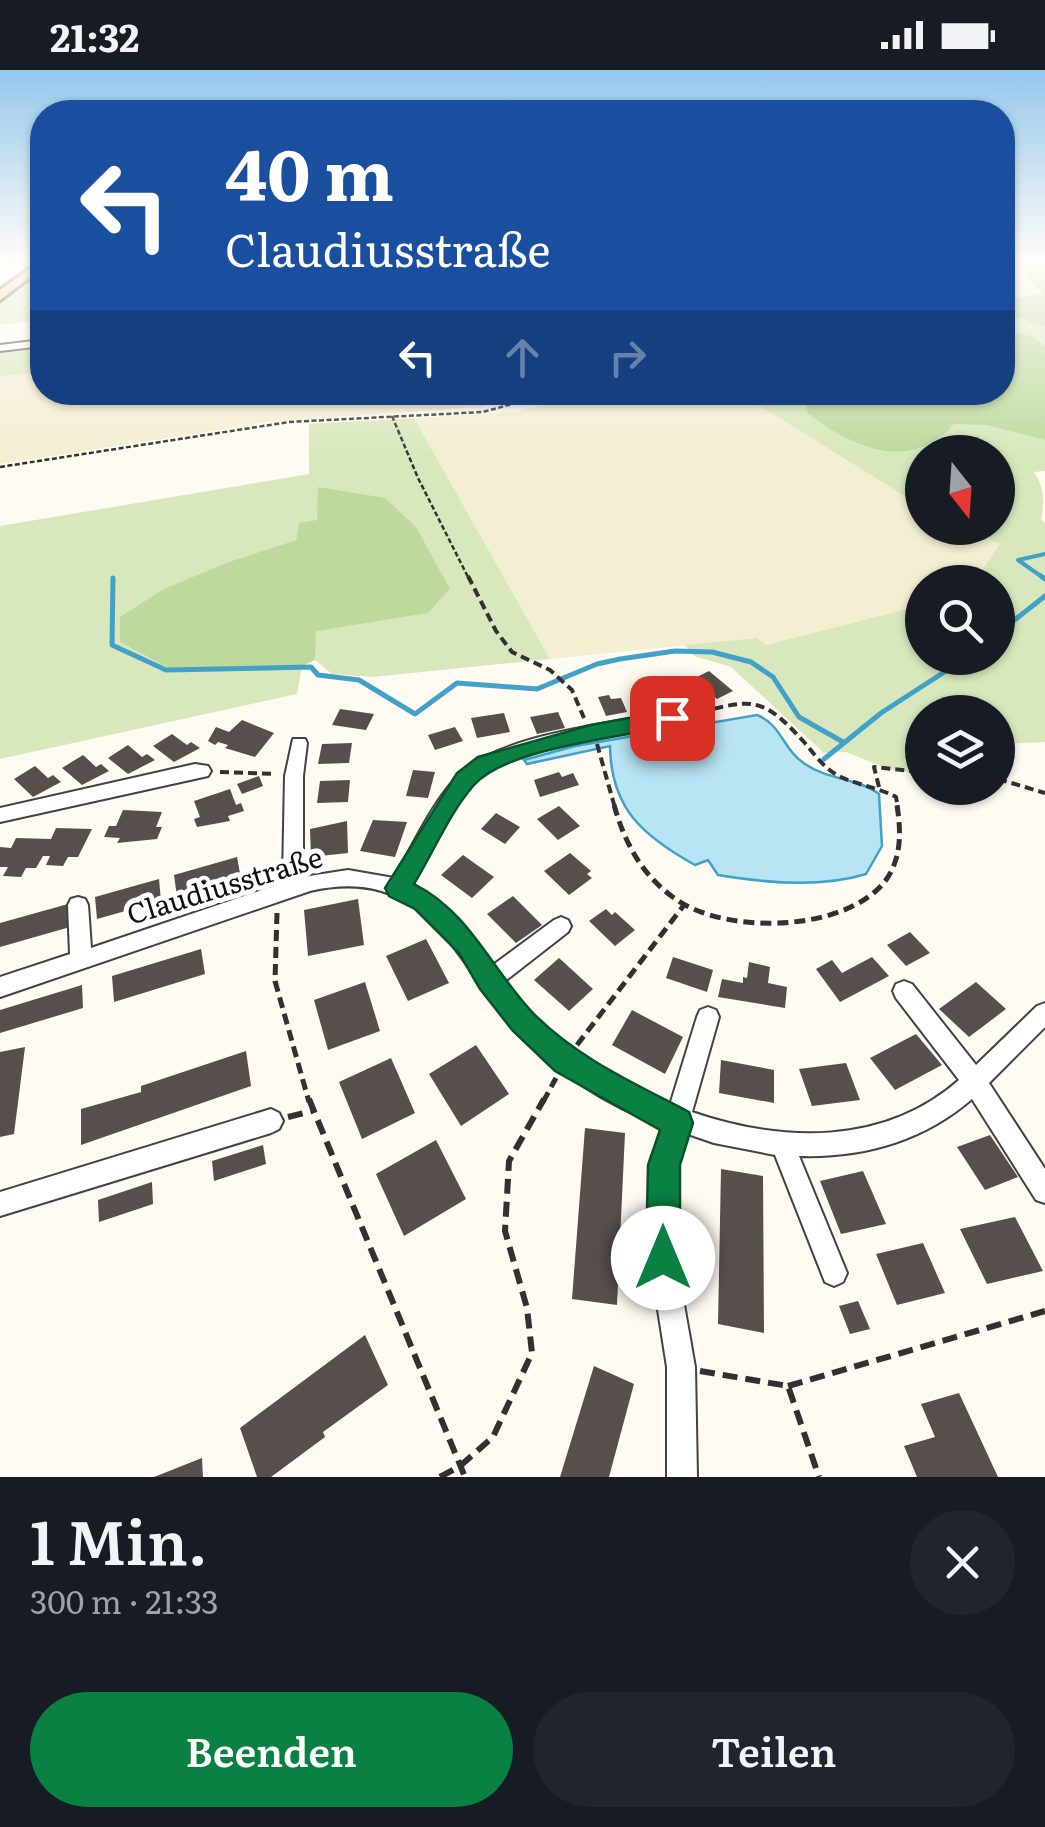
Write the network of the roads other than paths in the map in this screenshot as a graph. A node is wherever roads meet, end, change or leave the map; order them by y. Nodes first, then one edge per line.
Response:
1 (30, 344) edge
2 (0, 348) edge
3 (672, 718) road end
4 (300, 743) dead end
5 (202, 772) road end
6 (0, 815) edge
7 (398, 888) junction
8 (283, 892) junction
9 (78, 905) dead end
10 (561, 926) dead end
11 (80, 960) junction
12 (490, 980) junction
13 (0, 987) edge
14 (904, 991) dead end
15 (1045, 1013) edge
16 (708, 1017) dead end
17 (973, 1079) junction
18 (271, 1121) dead end
19 (678, 1123) junction
20 (783, 1146) junction
21 (1045, 1191) edge
22 (0, 1204) edge
23 (834, 1272) dead end
24 (682, 1477) edge

1 - 2 street
3 - 7 street
4 - 8 street
5 - 6 street
7 - 8 street, Claudiusstraße
7 - 12 street, Claudiusstraße
8 - 11 street, Claudiusstraße
9 - 11 street
10 - 12 street
11 - 13 street, Claudiusstraße
12 - 19 street, Claudiusstraße
14 - 17 street
15 - 17 street, Claudiusstraße
16 - 19 street
17 - 20 street, Claudiusstraße
17 - 21 street
18 - 22 street
19 - 20 street, Claudiusstraße
19 - 24 street
20 - 23 street

